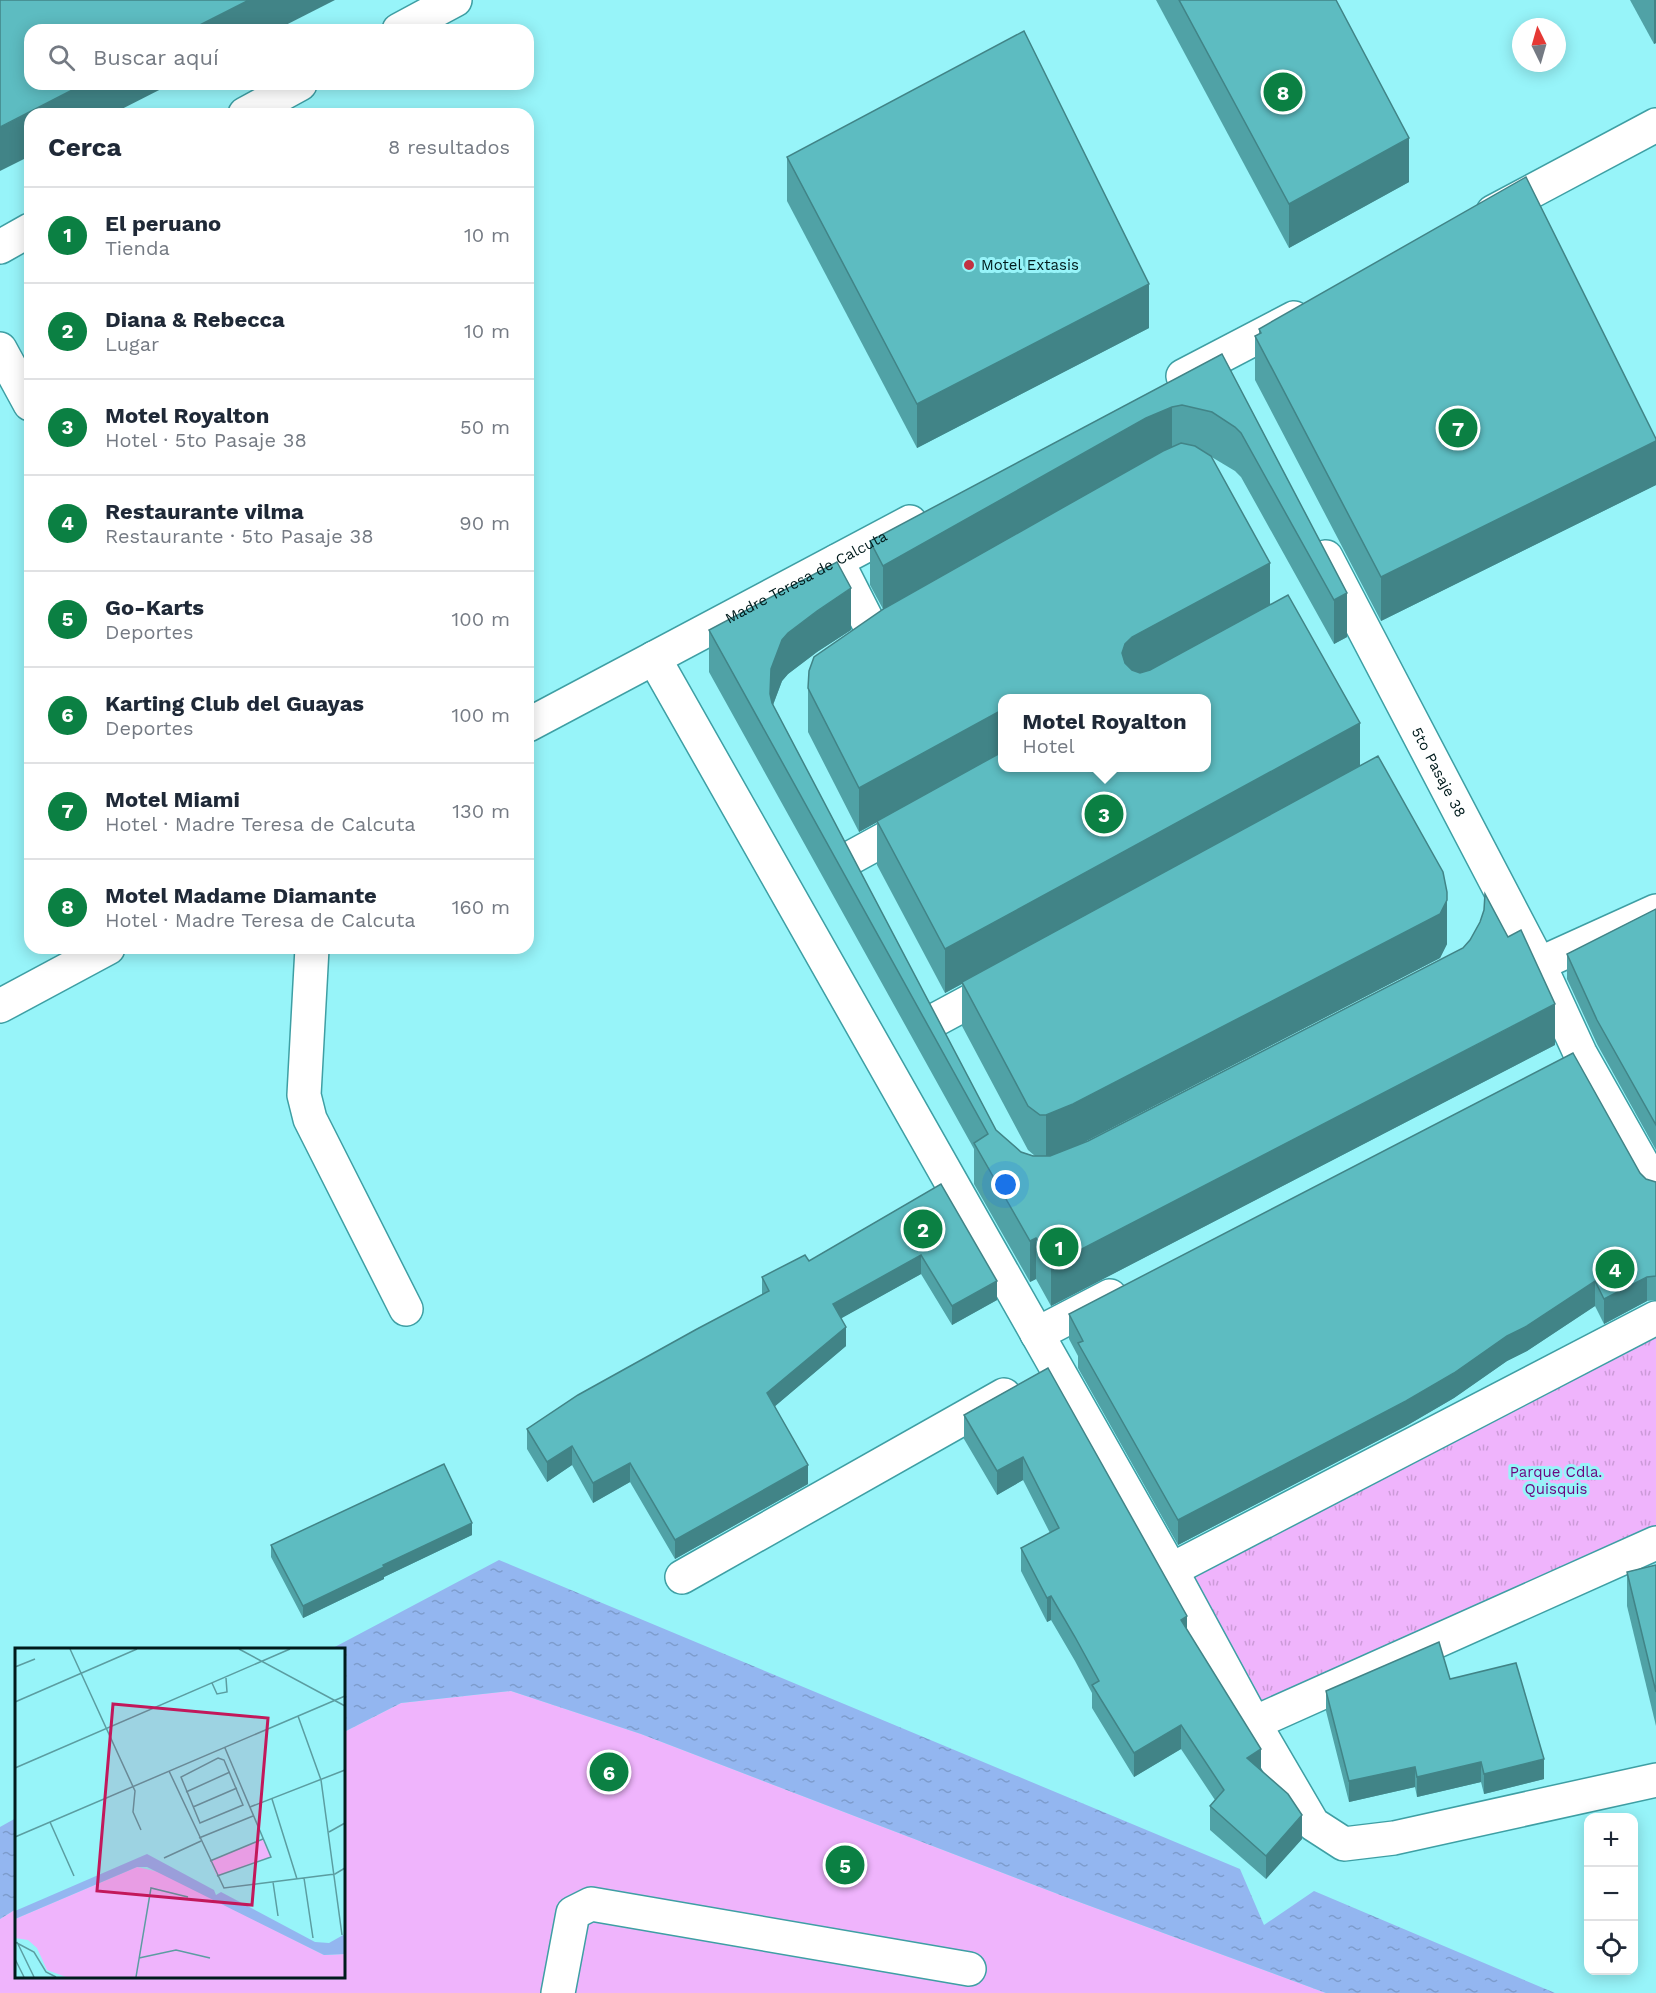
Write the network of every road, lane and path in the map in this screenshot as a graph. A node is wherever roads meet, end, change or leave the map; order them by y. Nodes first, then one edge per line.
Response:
1 (455, 0) edge
2 (410, 24) edge
3 (289, 90) edge
4 (256, 108) edge
5 (1656, 125) edge
6 (1470, 224) edge
7 (24, 234) edge
8 (0, 247) edge
9 (1324, 301) edge
10 (0, 349) edge
11 (1159, 390) edge
12 (24, 393) edge
13 (941, 506) edge
14 (1314, 535) edge
15 (837, 561) junction
16 (847, 655) edge
17 (654, 658) junction
18 (534, 722) edge
19 (944, 807) edge
20 (836, 828) edge
21 (852, 857) junction
22 (868, 887) edge
23 (1656, 911) edge
24 (97, 954) edge
25 (312, 954) edge
26 (1539, 964) junction
27 (1031, 968) edge
28 (921, 989) edge
29 (0, 1006) edge
30 (937, 1019) junction
31 (954, 1050) edge
32 (1656, 1188) edge
33 (1132, 1285) edge
34 (406, 1310) dead end
35 (1656, 1318) edge
36 (1037, 1334) junction
37 (1055, 1366) junction
38 (1656, 1543) edge
39 (1171, 1570) junction
40 (682, 1577) dead end
41 (1254, 1723) junction
42 (1656, 1780) edge
43 (969, 1969) dead end
44 (558, 1993) edge

1 - 2 street
3 - 4 street
5 - 6 street
7 - 8 street
9 - 11 street
10 - 12 street
13 - 15 street, Madre Teresa de Calcuta
14 - 26 street, 5to Pasaje 38
15 - 16 street
15 - 17 street, Madre Teresa de Calcuta
17 - 18 street, Madre Teresa de Calcuta
17 - 36 street
19 - 21 street
20 - 21 street
21 - 22 street
23 - 26 street
24 - 29 street
25 - 34 street
26 - 32 street, 5to Pasaje 38
27 - 30 street
28 - 30 street
30 - 31 street
33 - 36 street
35 - 39 street
36 - 37 street
37 - 39 street
37 - 40 street
38 - 41 street
39 - 41 street
41 - 42 street
43 - 44 street

